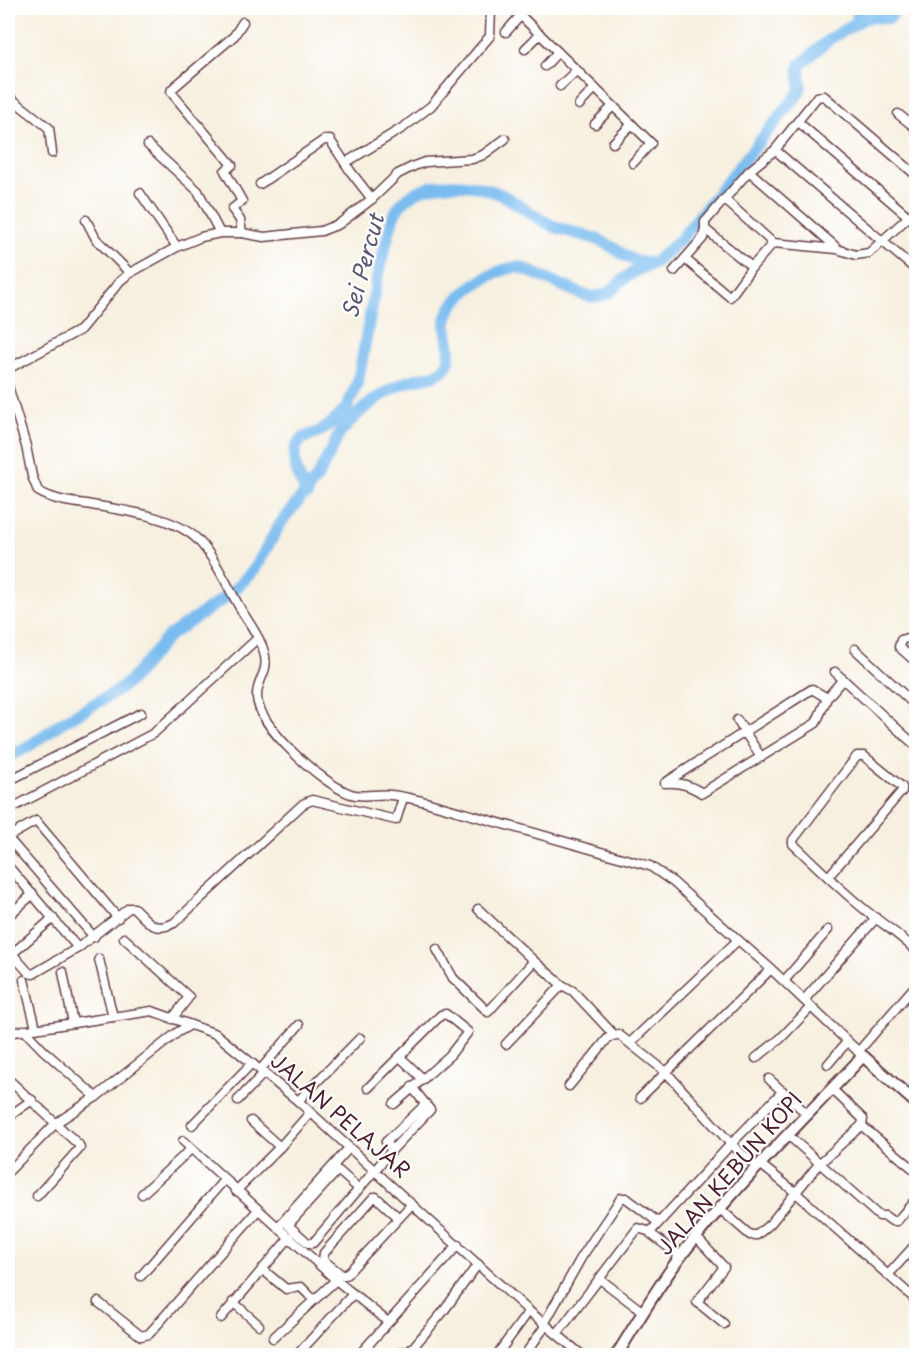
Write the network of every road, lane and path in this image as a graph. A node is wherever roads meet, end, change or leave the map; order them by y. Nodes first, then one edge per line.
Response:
1 (491, 8) edge
2 (513, 8) edge
3 (521, 15) junction
4 (243, 22) dead end
5 (506, 32) dead end
6 (540, 33) junction
7 (525, 49) dead end
8 (558, 52) junction
9 (545, 66) dead end
10 (577, 70) junction
11 (560, 86) dead end
12 (595, 88) junction
13 (8, 96) edge
14 (579, 105) dead end
15 (613, 106) junction
16 (898, 114) dead end
17 (798, 122) junction
18 (595, 124) dead end
19 (632, 124) junction
20 (916, 128) edge
21 (505, 139) dead end
22 (613, 143) dead end
23 (148, 146) dead end
24 (776, 150) junction
25 (52, 153) dead end
26 (345, 163) junction
27 (633, 164) dead end
28 (749, 171) junction
29 (916, 175) edge
30 (260, 184) dead end
31 (140, 193) dead end
32 (372, 199) junction
33 (724, 199) junction
34 (914, 217) edge
35 (86, 220) dead end
36 (705, 229) junction
37 (220, 233) junction
38 (242, 233) junction
39 (882, 241) junction
40 (772, 243) junction
41 (177, 247) junction
42 (837, 249) junction
43 (685, 259) junction
44 (752, 267) junction
45 (915, 269) dead end
46 (674, 271) dead end
47 (130, 273) junction
48 (8, 369) edge
49 (8, 386) edge
50 (916, 635) edge
51 (258, 638) junction
52 (855, 649) dead end
53 (916, 662) edge
54 (836, 672) dead end
55 (843, 679) junction
56 (827, 698) junction
57 (916, 706) edge
58 (141, 713) dead end
59 (737, 720) dead end
60 (745, 732) junction
61 (916, 746) edge
62 (761, 757) junction
63 (8, 781) edge
64 (403, 798) junction
65 (8, 810) edge
66 (8, 837) edge
67 (9, 870) edge
68 (828, 877) junction
69 (33, 894) junction
70 (478, 909) dead end
71 (8, 916) edge
72 (53, 918) junction
73 (118, 918) junction
74 (876, 918) junction
75 (828, 930) dead end
76 (94, 937) junction
77 (124, 938) dead end
78 (738, 940) junction
79 (78, 948) junction
80 (437, 949) dead end
81 (916, 951) edge
82 (10, 952) edge
83 (99, 959) dead end
84 (534, 961) junction
85 (771, 969) junction
86 (63, 972) dead end
87 (24, 980) dead end
88 (784, 981) junction
89 (562, 985) junction
90 (916, 985) edge
91 (804, 1000) junction
92 (811, 1007) junction
93 (112, 1017) junction
94 (172, 1019) junction
95 (73, 1023) junction
96 (190, 1025) junction
97 (299, 1025) dead end
98 (36, 1028) junction
99 (24, 1030) junction
100 (8, 1033) edge
101 (614, 1035) junction
102 (360, 1038) dead end
103 (631, 1042) junction
104 (847, 1042) junction
105 (506, 1044) dead end
106 (861, 1054) junction
107 (400, 1057) junction
108 (756, 1058) dead end
109 (252, 1063) junction
110 (828, 1064) dead end
111 (262, 1071) junction
112 (666, 1072) junction
113 (8, 1079) edge
114 (423, 1079) junction
115 (769, 1079) dead end
116 (570, 1086) dead end
117 (412, 1087) junction
118 (368, 1088) dead end
119 (832, 1089) junction
120 (783, 1091) junction
121 (96, 1097) junction
122 (640, 1098) dead end
123 (32, 1100) junction
124 (238, 1100) dead end
125 (298, 1101) junction
126 (916, 1103) edge
127 (394, 1104) dead end
128 (310, 1113) junction
129 (807, 1114) junction
130 (8, 1118) edge
131 (251, 1120) dead end
132 (56, 1123) junction
133 (192, 1125) dead end
134 (862, 1125) junction
135 (788, 1135) junction
136 (183, 1141) dead end
137 (731, 1144) junction
138 (280, 1147) junction
139 (349, 1148) junction
140 (191, 1149) junction
141 (819, 1164) junction
142 (759, 1165) junction
143 (375, 1170) junction
144 (916, 1171) edge
145 (8, 1172) edge
146 (224, 1180) junction
147 (359, 1189) junction
148 (236, 1191) junction
149 (795, 1192) junction
150 (141, 1194) dead end
151 (37, 1196) dead end
152 (916, 1199) edge
153 (412, 1204) junction
154 (720, 1209) junction
155 (258, 1210) junction
156 (399, 1218) junction
157 (658, 1222) junction
158 (278, 1227) junction
159 (651, 1232) junction
160 (290, 1237) junction
161 (696, 1237) junction
162 (916, 1244) edge
163 (458, 1245) junction
164 (681, 1257) junction
165 (478, 1264) junction
166 (262, 1269) junction
167 (888, 1275) junction
168 (141, 1276) dead end
169 (600, 1279) junction
170 (336, 1280) junction
171 (353, 1294) junction
172 (314, 1300) junction
173 (916, 1300) edge
174 (98, 1302) dead end
175 (233, 1302) junction
176 (529, 1311) junction
177 (643, 1312) junction
178 (221, 1318) dead end
179 (388, 1322) junction
180 (259, 1324) dead end
181 (545, 1324) junction
182 (724, 1324) dead end
183 (557, 1334) junction
184 (273, 1338) dead end
185 (296, 1356) edge
186 (358, 1356) edge
187 (398, 1356) edge
188 (496, 1356) edge
189 (524, 1356) edge
190 (583, 1356) edge
191 (616, 1356) edge

1 - 26 street
2 - 3 street
3 - 5 street
3 - 6 street
4 - 38 street
6 - 7 street
6 - 8 street
8 - 9 street
8 - 10 street
10 - 11 street
10 - 12 street
12 - 14 street
12 - 15 street
13 - 25 street
15 - 18 street
15 - 19 street
16 - 20 street
17 - 24 street
17 - 29 street
17 - 34 street
19 - 22 street
19 - 27 street
21 - 32 street
23 - 37 street
24 - 28 street
24 - 39 street
26 - 30 street
26 - 32 street
28 - 33 street
28 - 42 street
31 - 41 street
32 - 38 street
33 - 36 street
33 - 40 street
34 - 39 street
35 - 47 street
36 - 43 street
36 - 44 street
37 - 38 street
37 - 41 street
39 - 42 street
39 - 45 street
40 - 42 street
40 - 44 street
41 - 47 street
43 - 44 street
43 - 46 street
47 - 48 street
49 - 51 street
50 - 53 street
51 - 64 street
51 - 65 street
52 - 57 street
54 - 55 street
55 - 56 street
55 - 61 street
56 - 60 street
56 - 62 street
58 - 63 street
59 - 60 street
60 - 62 street
60 - 62 street
64 - 73 street
64 - 78 street
66 - 73 street
66 - 76 street
67 - 69 street
68 - 68 street
68 - 74 street
69 - 71 street
69 - 72 street
70 - 84 street
72 - 79 street
72 - 82 street
73 - 76 street
74 - 81 street
74 - 91 street
75 - 88 street
76 - 79 street
77 - 94 street
78 - 85 street
78 - 103 street
79 - 82 street
80 - 84 street
83 - 93 street
84 - 89 street
85 - 88 street
85 - 112 street
86 - 95 street
87 - 98 street
88 - 91 street
89 - 101 street
89 - 105 street
90 - 106 street
91 - 92 street
92 - 104 street
92 - 108 street
93 - 94 street, JALAN PELAJAR
93 - 95 street, JALAN PELAJAR
94 - 96 street, JALAN PELAJAR
95 - 98 street, JALAN PELAJAR
96 - 109 street, JALAN PELAJAR
96 - 121 street
97 - 111 street
98 - 99 street, JALAN PELAJAR
99 - 100 street, JALAN PELAJAR
99 - 121 street
101 - 103 street
101 - 116 street
102 - 125 street
103 - 112 street
104 - 106 street
104 - 110 street
106 - 119 main road, JALAN KEBUN KOPI
106 - 126 main road
107 - 114 street
107 - 114 street
107 - 118 street
109 - 111 street, JALAN PELAJAR
109 - 133 street
111 - 124 street
111 - 125 street, JALAN PELAJAR
112 - 122 street
112 - 137 street
113 - 123 street
114 - 117 street
115 - 120 street
117 - 127 street
117 - 143 street
119 - 129 main road, JALAN KEBUN KOPI
119 - 134 street
120 - 129 street
120 - 137 street
121 - 132 street
123 - 130 street
123 - 132 street
125 - 128 street, JALAN PELAJAR
128 - 138 street
128 - 139 street, JALAN PELAJAR
129 - 135 main road, JALAN KEBUN KOPI
131 - 138 street
132 - 145 street
132 - 151 street
134 - 141 street
134 - 144 street
135 - 141 street
135 - 142 main road, JALAN KEBUN KOPI
136 - 140 street
137 - 142 street
137 - 157 street
138 - 148 street
139 - 143 street, JALAN PELAJAR
139 - 158 street
140 - 146 street
140 - 150 street
141 - 149 street
141 - 152 street
142 - 149 street
142 - 154 main road, JALAN KEBUN KOPI
143 - 147 street
143 - 153 street, JALAN PELAJAR
146 - 148 street
146 - 168 street
147 - 147 street
148 - 155 street
149 - 154 street
149 - 167 street
153 - 156 street
153 - 163 street, JALAN PELAJAR
154 - 161 main road, JALAN KEBUN KOPI
155 - 158 street
155 - 174 street
156 - 156 street
157 - 159 street
157 - 181 street
158 - 160 street
159 - 164 street
159 - 169 street
160 - 166 street
160 - 170 street
161 - 164 main road, JALAN KEBUN KOPI
161 - 182 street
162 - 167 street
163 - 165 street, JALAN PELAJAR
163 - 179 street
164 - 177 main road, JALAN KEBUN KOPI
165 - 176 street, JALAN PELAJAR
165 - 187 street
166 - 172 street
166 - 175 street
167 - 173 street
169 - 177 street
169 - 183 street
170 - 171 street
170 - 172 street
171 - 179 street
171 - 185 street
172 - 184 street
175 - 178 street
175 - 180 street
176 - 181 street, JALAN PELAJAR
176 - 188 street
177 - 191 main road, JALAN KEBUN KOPI
179 - 186 street
181 - 183 street, JALAN PELAJAR
181 - 189 street
183 - 190 street, JALAN PELAJAR

